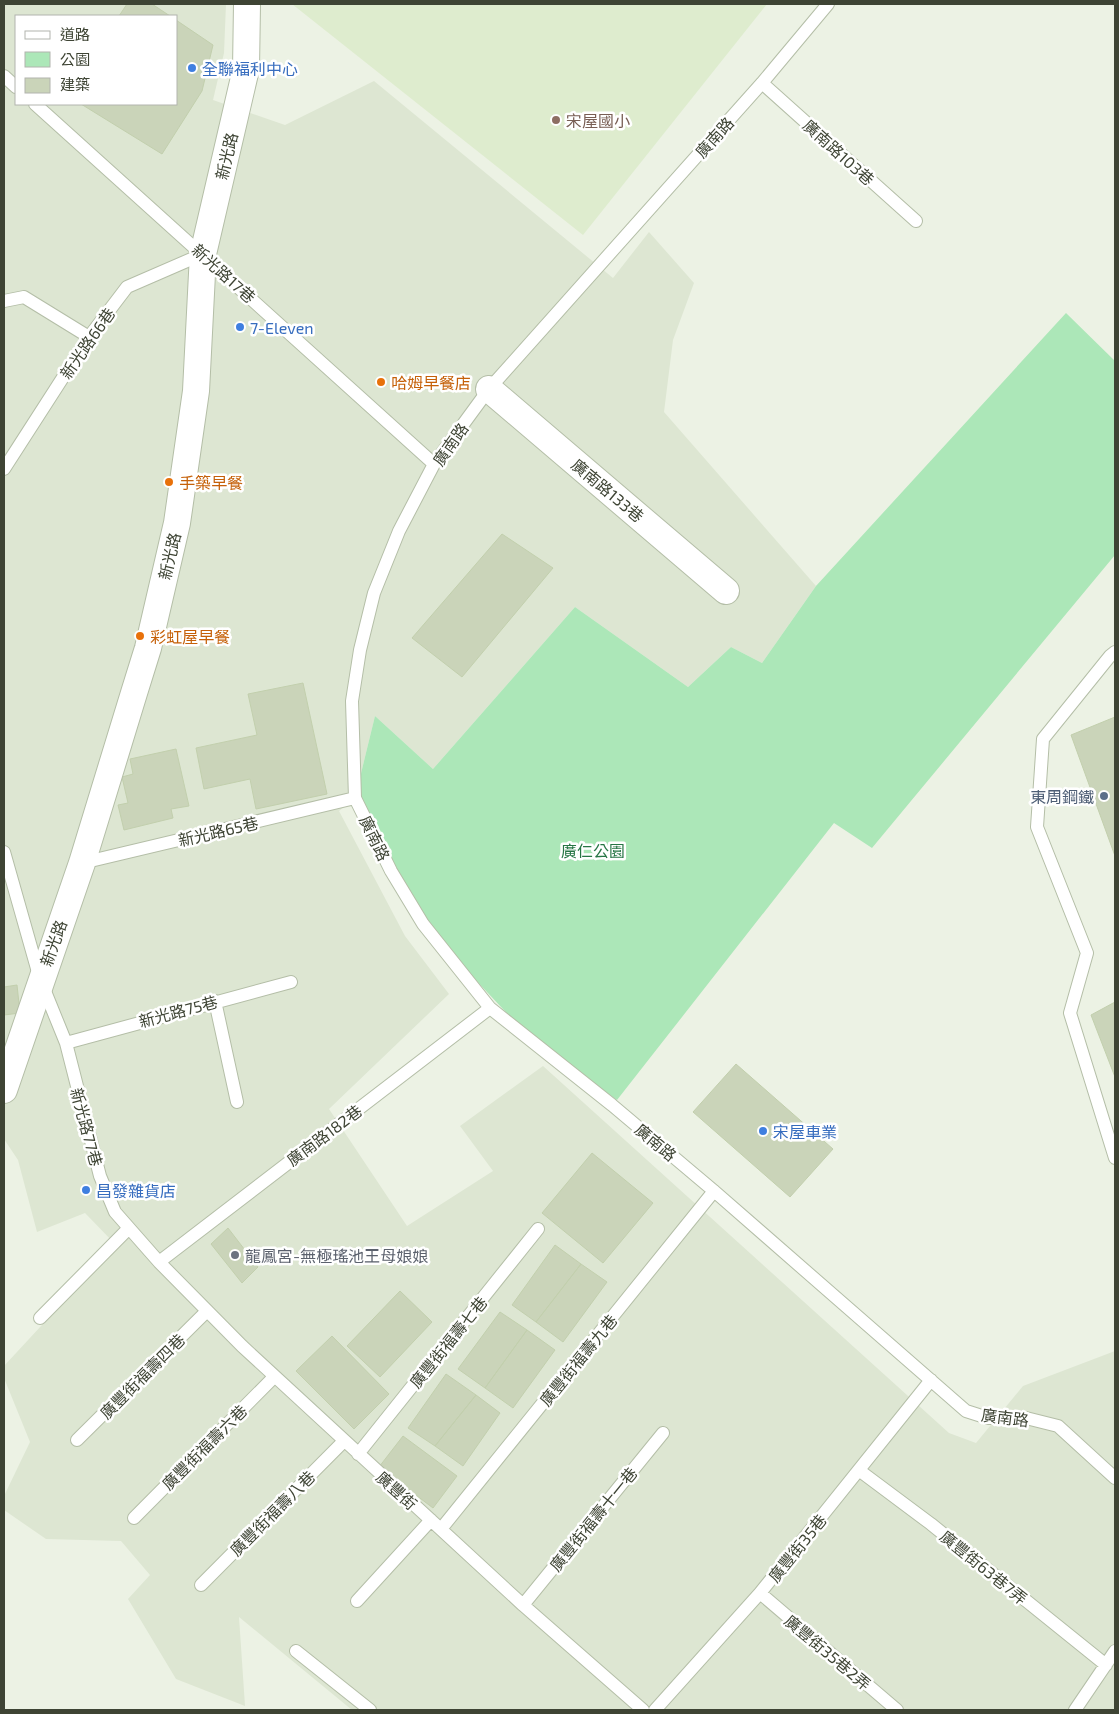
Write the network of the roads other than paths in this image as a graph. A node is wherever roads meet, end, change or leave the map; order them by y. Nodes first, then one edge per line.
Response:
1 (247, 4) edge
2 (828, 4) edge
3 (4, 76) edge
4 (762, 83) junction
5 (15, 86) edge
6 (36, 105) edge
7 (916, 221) dead end
8 (203, 254) junction
9 (4, 300) edge
10 (89, 337) junction
11 (489, 389) junction
12 (434, 464) junction
13 (4, 469) edge
14 (726, 591) dead end
15 (1115, 652) edge
16 (355, 798) junction
17 (4, 852) edge
18 (82, 863) junction
19 (40, 979) junction
20 (291, 982) dead end
21 (215, 1001) junction
22 (490, 1008) junction
23 (66, 1042) junction
24 (4, 1090) edge
25 (237, 1102) dead end
26 (1115, 1158) edge
27 (714, 1191) junction
28 (129, 1228) junction
29 (538, 1229) dead end
30 (158, 1262) junction
31 (207, 1311) junction
32 (40, 1318) dead end
33 (274, 1377) junction
34 (931, 1380) junction
35 (663, 1433) dead end
36 (77, 1440) dead end
37 (344, 1441) junction
38 (358, 1454) junction
39 (860, 1471) junction
40 (1115, 1478) edge
41 (134, 1518) dead end
42 (431, 1520) junction
43 (441, 1529) junction
44 (201, 1585) dead end
45 (760, 1593) junction
46 (357, 1601) dead end
47 (523, 1605) junction
48 (296, 1651) dead end
49 (1115, 1651) edge
50 (1106, 1665) junction
51 (370, 1710) edge
52 (643, 1710) edge
53 (655, 1710) edge
54 (897, 1710) edge
55 (1075, 1710) edge

1 - 8 street, 新光路
2 - 4 lane, 廣南路
3 - 5 lane
4 - 7 lane, 廣南路103巷
4 - 11 lane, 廣南路
6 - 8 lane, 新光路17巷
8 - 10 lane, 新光路66巷
8 - 12 lane, 新光路17巷
8 - 18 street, 新光路
9 - 10 lane
10 - 13 lane, 新光路66巷
11 - 12 lane, 廣南路
11 - 14 street, 廣南路133巷
12 - 16 lane, 廣南路
15 - 26 lane
16 - 18 lane, 新光路65巷
16 - 22 lane, 廣南路
17 - 19 lane
18 - 19 street, 新光路
19 - 23 lane, 新光路77巷
19 - 24 street, 新光路
20 - 21 lane, 新光路75巷
21 - 23 lane, 新光路75巷
21 - 25 lane
22 - 27 lane, 廣南路
22 - 30 lane, 廣南路182巷
23 - 28 lane, 新光路77巷
27 - 34 lane, 廣南路
27 - 43 lane, 廣豐街福壽九巷
28 - 30 lane, 新光路77巷
28 - 32 lane
29 - 38 lane, 廣豐街福壽七巷
30 - 31 lane, 廣豐街
31 - 33 lane, 廣豐街
31 - 36 lane, 廣豐街福壽四巷
33 - 37 lane, 廣豐街
33 - 41 lane, 廣豐街福壽六巷
34 - 39 lane, 廣豐街35巷
34 - 40 lane, 廣南路
35 - 47 lane, 廣豐街福壽十一巷
37 - 38 lane, 廣豐街
37 - 44 lane, 廣豐街福壽八巷
38 - 42 lane, 廣豐街
39 - 45 lane, 廣豐街35巷
39 - 50 lane, 廣豐街63巷7弄
42 - 43 lane, 廣豐街
42 - 46 lane
43 - 47 lane, 廣豐街
45 - 53 lane, 廣豐街35巷
45 - 54 lane, 廣豐街35巷2弄
47 - 52 lane, 廣豐街
48 - 51 lane
49 - 50 lane
50 - 55 lane

